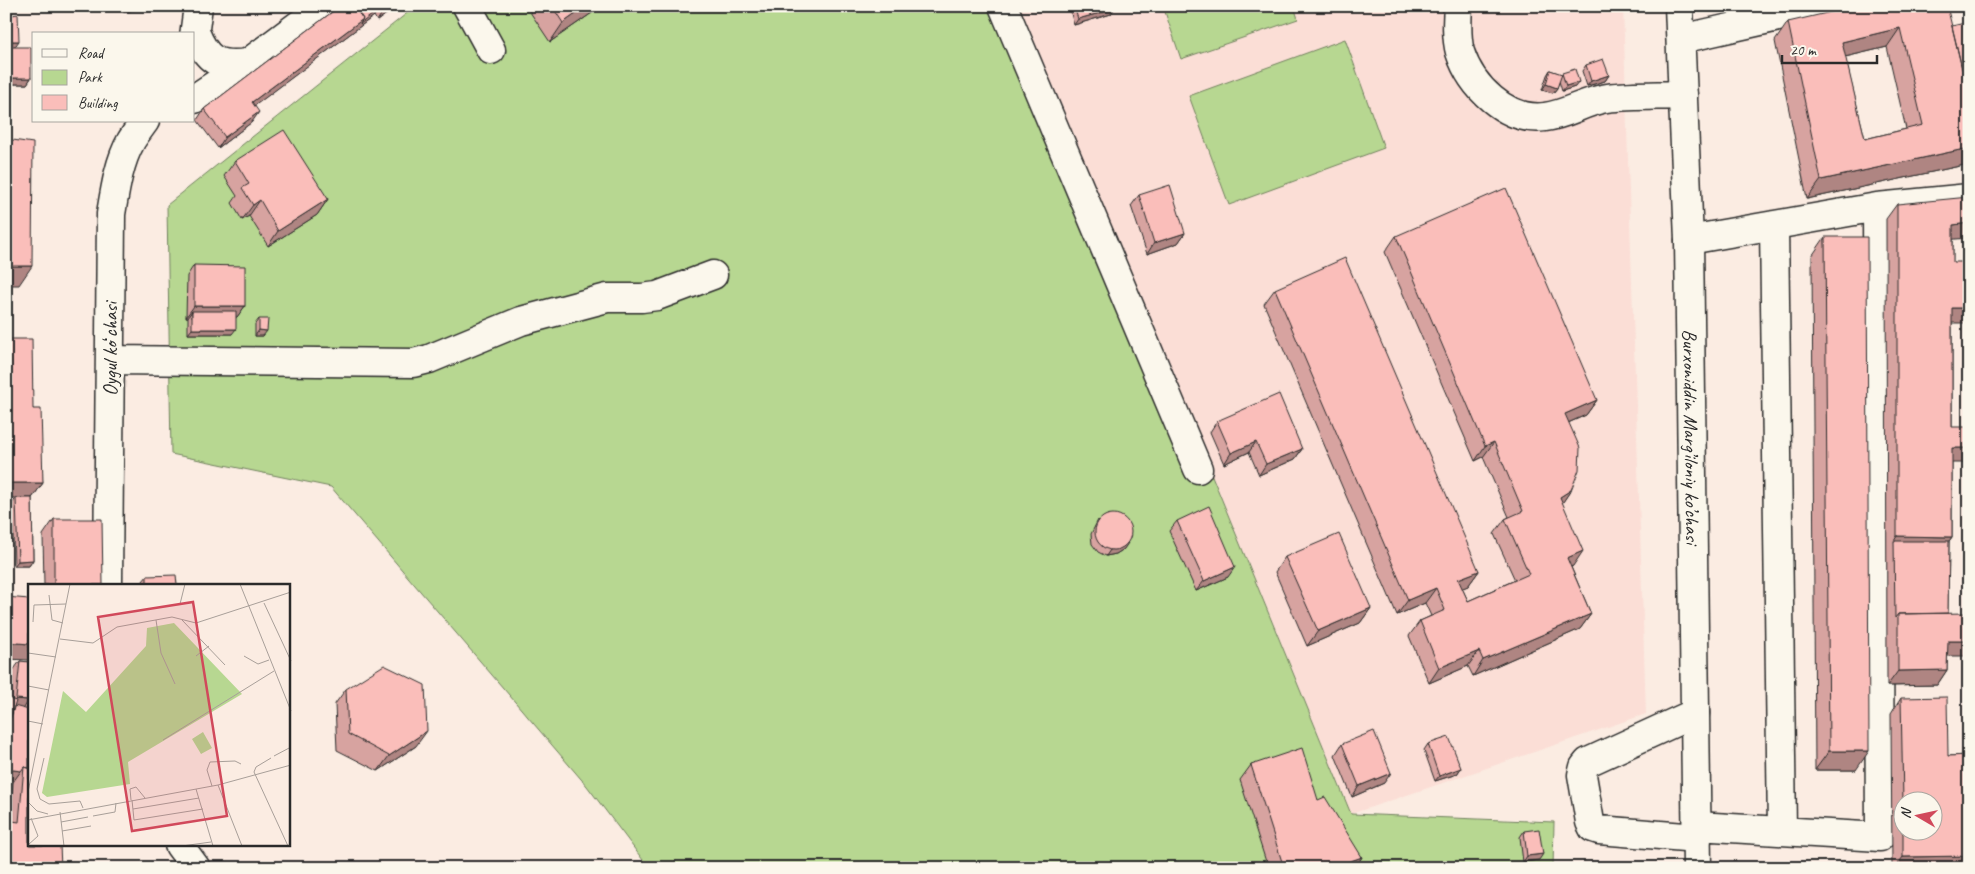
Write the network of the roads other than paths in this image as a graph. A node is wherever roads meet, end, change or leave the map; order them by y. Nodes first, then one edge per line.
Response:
1 (324, 6) edge
2 (467, 6) edge
3 (1003, 6) edge
4 (1458, 6) edge
5 (1679, 6) edge
6 (1827, 6) edge
7 (196, 25) edge
8 (1681, 39) junction
9 (491, 50) dead end
10 (248, 63) junction
11 (1683, 95) junction
12 (195, 98) edge
13 (158, 122) edge
14 (138, 131) edge
15 (1969, 198) edge
16 (1877, 207) junction
17 (1774, 225) junction
18 (1689, 240) junction
19 (713, 275) dead end
20 (110, 360) junction
21 (1198, 469) dead end
22 (108, 584) edge
23 (1695, 713) junction
24 (1782, 831) junction
25 (1697, 832) junction
26 (180, 846) edge
27 (196, 868) edge
28 (1697, 868) edge

1 - 10 street
2 - 9 street
3 - 21 street
4 - 11 street
5 - 8 street, Burxoniddin Marg’iloniy ko’chasi
6 - 8 street
7 - 10 street
8 - 11 street, Burxoniddin Marg’iloniy ko’chasi
10 - 12 street
11 - 18 street, Burxoniddin Marg’iloniy ko’chasi
13 - 14 street
14 - 20 street, Oygul koʻchasi
15 - 16 street
16 - 17 street
16 - 24 street
17 - 18 street
17 - 24 street
18 - 23 street, Burxoniddin Marg’iloniy ko’chasi
19 - 20 street
20 - 22 street, Oygul koʻchasi
23 - 25 street, Burxoniddin Marg’iloniy ko’chasi
23 - 25 street
24 - 25 street
25 - 28 street, Burxoniddin Marg’iloniy ko’chasi
26 - 27 street

